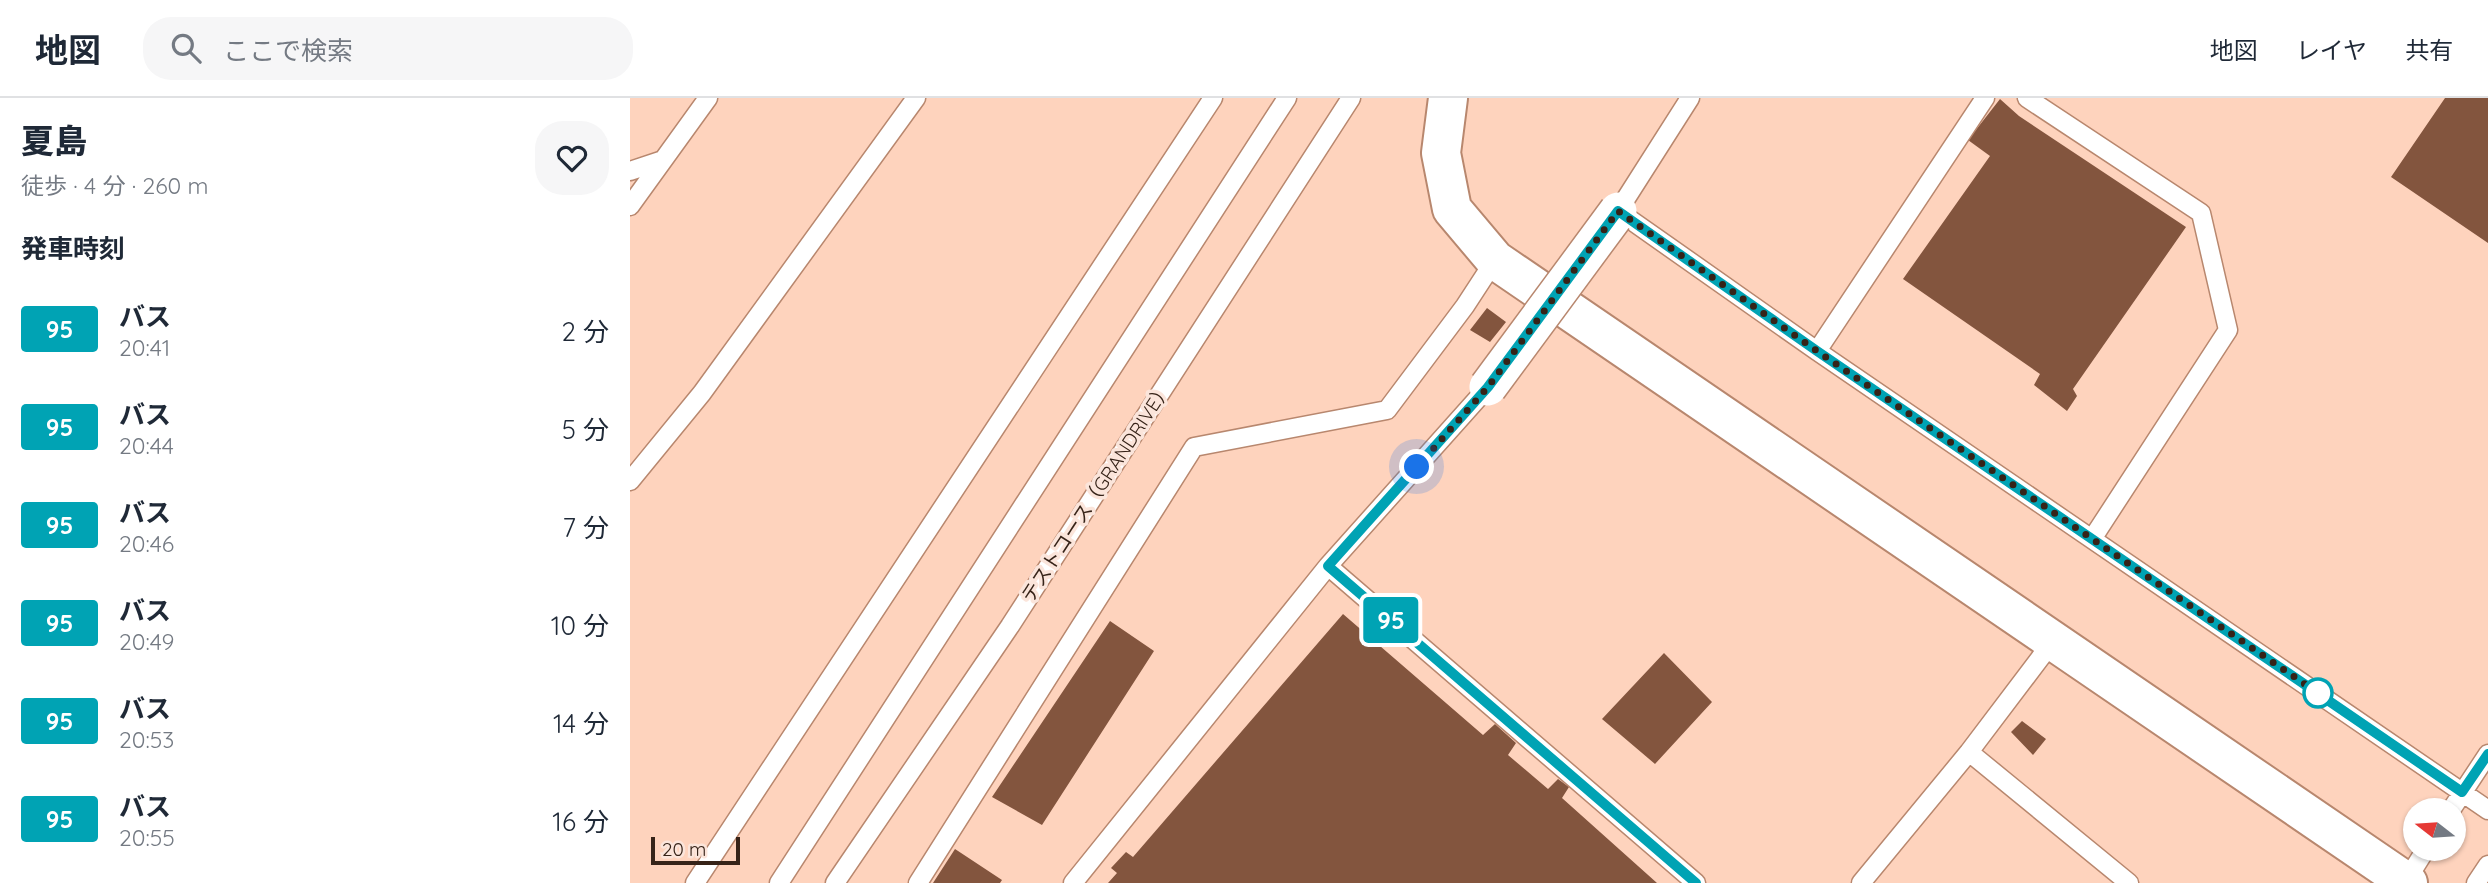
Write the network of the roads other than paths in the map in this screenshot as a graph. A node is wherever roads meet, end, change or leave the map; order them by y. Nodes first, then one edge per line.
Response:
1 (708, 98) edge
2 (916, 98) edge
3 (1213, 98) edge
4 (1287, 98) edge
5 (1351, 98) edge
6 (1448, 98) edge
7 (1690, 98) edge
8 (1985, 98) edge
9 (2027, 98) edge
10 (663, 160) junction
11 (630, 172) edge
12 (630, 206) edge
13 (1618, 211) junction
14 (1496, 260) junction
15 (1817, 351) junction
16 (1488, 387) joint
17 (630, 481) edge
18 (2092, 539) junction
19 (1328, 566) junction
20 (2053, 641) junction
21 (1969, 752) junction
22 (2488, 754) edge
23 (2462, 792) junction
24 (2458, 798) edge
25 (2488, 810) edge
26 (2419, 861) edge
27 (2488, 865) edge
28 (2407, 882) edge
29 (695, 883) edge
30 (779, 883) edge
31 (835, 883) edge
32 (918, 883) edge
33 (1073, 883) edge
34 (1696, 883) edge
35 (1861, 883) edge
36 (2129, 883) edge
37 (2476, 883) edge

1 - 10 lane
2 - 17 lane
3 - 29 lane
4 - 30 lane
5 - 31 lane, テストコース（GRANDRIVE）
6 - 14 street
7 - 13 lane
8 - 15 lane
9 - 18 lane
10 - 11 lane
10 - 12 lane
13 - 15 lane
13 - 16 street, bridge
14 - 20 street
14 - 32 lane
15 - 18 lane
16 - 19 lane
18 - 23 lane
19 - 33 lane
19 - 34 lane
20 - 21 lane
20 - 28 street
21 - 35 lane
21 - 36 lane
22 - 23 lane
23 - 24 lane
23 - 25 lane
26 - 28 lane
27 - 37 lane

